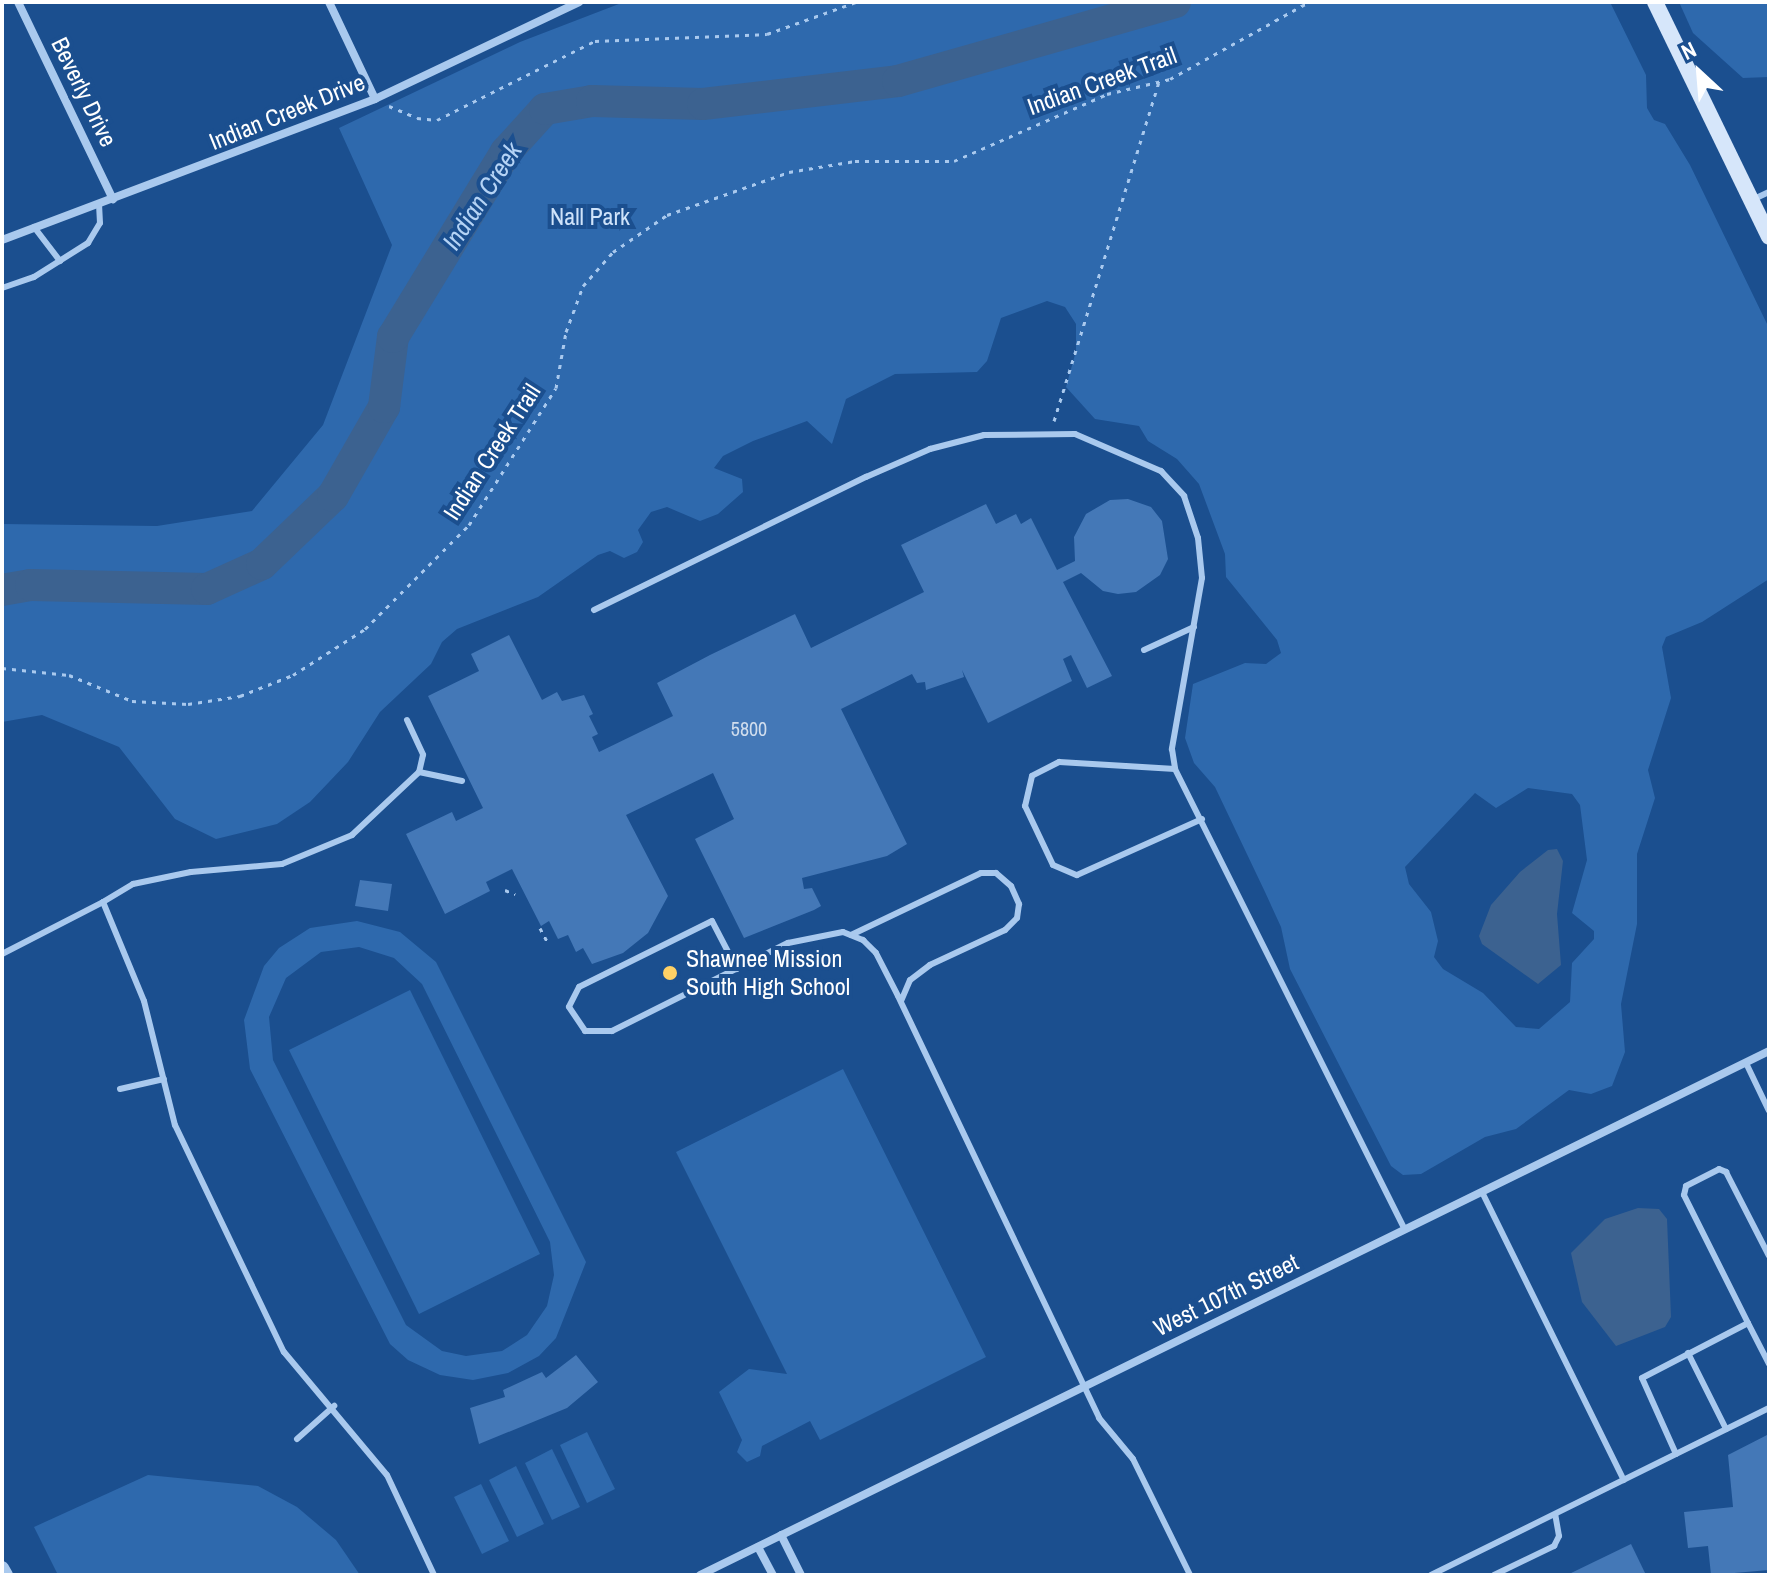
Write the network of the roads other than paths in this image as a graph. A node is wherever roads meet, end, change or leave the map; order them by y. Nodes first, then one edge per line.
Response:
1 (18, 2) edge
2 (329, 2) edge
3 (579, 2) edge
4 (1655, 2) edge
5 (375, 99) junction
6 (1769, 192) edge
7 (113, 199) junction
8 (1751, 201) junction
9 (99, 204) junction
10 (34, 227) junction
11 (1769, 237) edge
12 (2, 240) edge
13 (60, 261) junction
14 (2, 288) edge
15 (594, 610) dead end
16 (1194, 627) junction
17 (1144, 650) dead end
18 (407, 720) dead end
19 (1175, 769) junction
20 (419, 772) junction
21 (462, 781) dead end
22 (1202, 819) junction
23 (103, 902) junction
24 (851, 935) junction
25 (2, 954) edge
26 (737, 969) junction
27 (901, 1001) junction
28 (1769, 1051) edge
29 (1746, 1063) junction
30 (164, 1079) junction
31 (120, 1089) dead end
32 (1769, 1111) edge
33 (1482, 1192) junction
34 (1405, 1230) junction
35 (1769, 1256) edge
36 (1748, 1323) junction
37 (1688, 1353) junction
38 (1769, 1364) edge
39 (1084, 1385) junction
40 (334, 1406) junction
41 (1769, 1408) edge
42 (1726, 1429) junction
43 (297, 1439) dead end
44 (1676, 1454) junction
45 (1624, 1480) junction
46 (1555, 1514) junction
47 (781, 1535) junction
48 (758, 1547) junction
49 (2, 1568) edge
50 (6, 1575) edge
51 (434, 1575) edge
52 (700, 1575) edge
53 (773, 1575) edge
54 (801, 1575) edge
55 (1190, 1575) edge
56 (1431, 1575) edge
57 (1494, 1575) edge

1 - 7 street, Beverly Drive
2 - 5 street
3 - 5 street, Indian Creek Drive
4 - 8 main road
5 - 7 street, Indian Creek Drive
6 - 8 lane
7 - 9 street, Indian Creek Drive
8 - 11 main road
9 - 10 street, Indian Creek Drive
9 - 13 lane
10 - 12 street, Indian Creek Drive
10 - 13 lane
13 - 14 lane
15 - 16 lane
16 - 17 lane
16 - 19 lane
18 - 20 lane
19 - 22 lane
19 - 22 lane
20 - 21 lane
20 - 23 lane
22 - 34 lane
23 - 25 lane
23 - 30 lane
24 - 26 lane
24 - 27 lane
24 - 27 lane
26 - 26 lane
27 - 39 lane
28 - 29 street, West 107th Street
29 - 32 lane
29 - 33 street, West 107th Street
30 - 31 lane
30 - 40 lane
33 - 34 street, West 107th Street
33 - 45 lane
34 - 39 street, West 107th Street
35 - 36 lane
36 - 37 lane
36 - 38 lane
37 - 42 lane
37 - 44 lane
39 - 47 street, West 107th Street
39 - 55 lane
40 - 43 lane
40 - 51 lane
41 - 42 lane
42 - 44 lane
44 - 45 lane
45 - 46 lane
46 - 56 lane
46 - 57 lane
47 - 48 street, West 107th Street
47 - 54 street
48 - 52 street, West 107th Street
48 - 53 street
49 - 50 street

